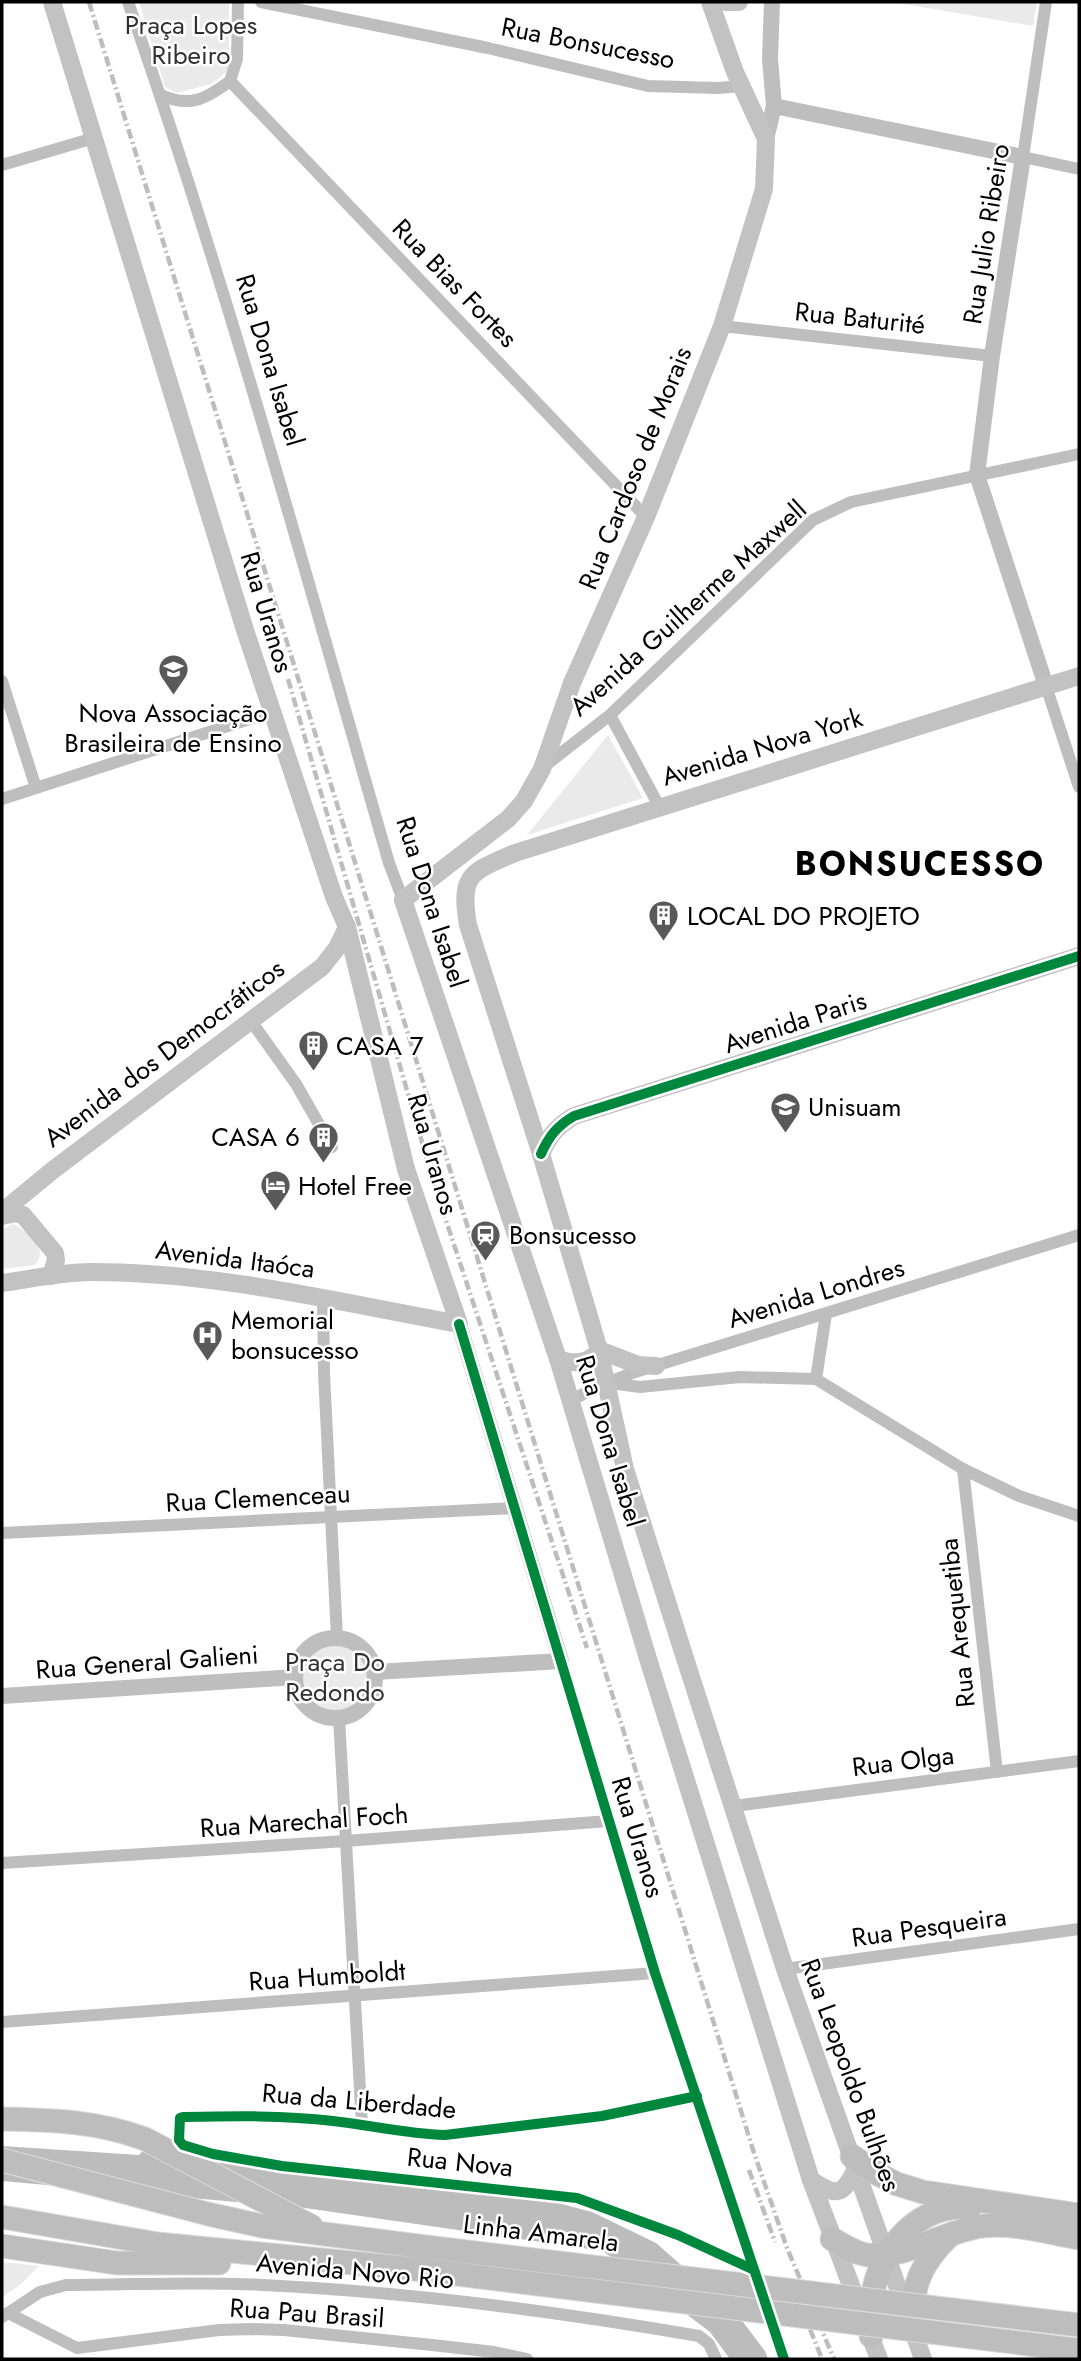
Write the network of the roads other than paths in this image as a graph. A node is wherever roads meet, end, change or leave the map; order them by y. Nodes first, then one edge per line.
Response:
1 (52, 2) edge
2 (128, 2) edge
3 (238, 2) edge
4 (261, 2) edge
5 (710, 2) edge
6 (725, 2) edge
7 (738, 2) edge
8 (772, 2) edge
9 (1046, 2) edge
10 (230, 81) junction
11 (742, 86) junction
12 (161, 95) junction
13 (774, 106) junction
14 (94, 138) junction
15 (766, 139) junction
16 (1023, 157) junction
17 (2, 165) edge
18 (1079, 169) edge
19 (722, 326) junction
20 (992, 356) junction
21 (1079, 454) edge
22 (977, 475) junction
23 (646, 517) junction
24 (1079, 676) edge
25 (2, 681) edge
26 (1046, 686) junction
27 (271, 712) junction
28 (610, 715) junction
29 (542, 769) junction
30 (1079, 787) edge
31 (36, 788) junction
32 (2, 799) edge
33 (659, 806) junction
34 (468, 882) joint
35 (403, 900) junction
36 (347, 927) junction
37 (1079, 956) edge
38 (331, 957) junction
39 (360, 974) junction
40 (251, 1021) junction
41 (332, 1147) dead end
42 (541, 1154) junction
43 (2, 1214) edge
44 (1079, 1235) edge
45 (51, 1276) junction
46 (2, 1283) edge
47 (323, 1297) junction
48 (826, 1314) junction
49 (459, 1324) junction
50 (598, 1350) junction
51 (558, 1359) junction
52 (656, 1366) junction
53 (816, 1379) junction
54 (606, 1383) junction
55 (569, 1401) junction
56 (963, 1469) junction
57 (516, 1508) junction
58 (1079, 1516) edge
59 (331, 1517) junction
60 (2, 1533) edge
61 (337, 1637) junction
62 (561, 1661) junction
63 (375, 1672) junction
64 (295, 1677) junction
65 (2, 1696) edge
66 (339, 1718) junction
67 (1079, 1761) edge
68 (997, 1772) junction
69 (734, 1806) junction
70 (609, 1821) junction
71 (346, 1842) junction
72 (2, 1863) edge
73 (1079, 1930) edge
74 (785, 1969) junction
75 (655, 1973) junction
76 (354, 1997) junction
77 (2, 2022) edge
78 (697, 2096) junction
79 (181, 2117) joint
80 (2, 2119) edge
81 (362, 2125) junction
82 (2, 2160) edge
83 (854, 2162) junction
84 (811, 2180) junction
85 (995, 2202) junction
86 (1079, 2215) edge
87 (2, 2217) edge
88 (949, 2235) junction
89 (332, 2236) junction
90 (1079, 2238) edge
91 (832, 2239) junction
92 (2, 2246) edge
93 (887, 2254) junction
94 (417, 2258) junction
95 (390, 2266) junction
96 (752, 2269) junction
97 (5, 2315) edge
98 (1079, 2325) edge
99 (912, 2326) junction
100 (871, 2336) junction
101 (1078, 2350) edge
102 (527, 2359) edge
103 (716, 2359) edge
104 (784, 2359) edge
105 (879, 2359) edge
106 (923, 2359) edge

1 - 14 main road, Rua Uranos
2 - 12 street, Rua Dona Isabel
3 - 10 street
4 - 11 street, Rua Bonsucesso
5 - 11 main road, Rua Cardoso de Morais
6 - 7 main road
8 - 13 street
9 - 16 street, Rua Julio Ribeiro
10 - 12 street
10 - 23 street, Rua Bias Fortes
11 - 15 main road, Rua Cardoso de Morais
12 - 35 street, Rua Dona Isabel
13 - 15 street
13 - 16 street
14 - 17 street
14 - 27 main road, Rua Uranos
15 - 19 main road, Rua Cardoso de Morais
16 - 18 street
16 - 20 street, Rua Julio Ribeiro
19 - 20 street, Rua Baturité
19 - 23 main road, Rua Cardoso de Morais
20 - 22 street, Rua Julio Ribeiro
21 - 22 street, Avenida Guilherme Maxwell
22 - 26 street
22 - 28 street, Avenida Guilherme Maxwell
23 - 29 main road, Rua Cardoso de Morais
24 - 26 main road, Avenida Nova York
25 - 31 street
26 - 30 street
26 - 33 main road, Avenida Nova York
27 - 31 street
27 - 36 main road, Rua Uranos
28 - 29 street, Avenida Guilherme Maxwell
28 - 33 street
29 - 35 main road, Rua Cardoso de Morais
31 - 32 street
33 - 34 main road, Avenida Nova York
34 - 42 main road, Rua Dona Isabel
35 - 51 main road, Rua Dona Isabel
36 - 38 main road, Avenida dos Democráticos
36 - 39 main road, Rua Uranos
37 - 42 main road, Avenida Paris
38 - 39 main road
38 - 40 main road, Avenida dos Democráticos
39 - 49 main road, Rua Uranos
40 - 41 street
40 - 43 main road, Avenida dos Democráticos
42 - 50 main road, Rua Dona Isabel
43 - 45 main road
44 - 48 street, Avenida Londres
45 - 46 main road, Avenida Itaóca
45 - 47 main road, Avenida Itaóca
47 - 49 main road, Avenida Itaóca
47 - 59 street
48 - 52 street, Avenida Londres
48 - 53 street
49 - 57 street, Rua Uranos
50 - 51 main road
50 - 52 main road
50 - 54 main road, Rua Dona Isabel
51 - 55 main road, Rua Dona Isabel
52 - 54 street, Avenida Londres
53 - 54 street
53 - 56 street
54 - 55 street, Avenida Londres
54 - 69 main road, Rua Dona Isabel
55 - 84 main road, Rua Dona Isabel
56 - 58 street
56 - 68 street, Rua Arequetiba
57 - 59 street, Rua Clemenceau
57 - 62 street, Rua Uranos
59 - 60 street, Rua Clemenceau
59 - 61 street
61 - 63 street
61 - 64 street
62 - 63 street
62 - 70 street, Rua Uranos
63 - 66 street
64 - 65 street, Rua General Galieni
64 - 66 street
66 - 71 street
67 - 68 street, Rua Olga
68 - 69 street, Rua Olga
69 - 74 main road, Rua Leopoldo Bulhões
70 - 71 street, Rua Marechal Foch
70 - 75 street, Rua Uranos
71 - 72 street, Rua Marechal Foch
71 - 76 street
73 - 74 street, Rua Pesqueira
74 - 83 main road, Rua Leopoldo Bulhões
75 - 76 street, Rua Humboldt
75 - 78 street, Rua Uranos
76 - 77 street, Rua Humboldt
76 - 81 street
78 - 81 street, Rua da Liberdade
78 - 96 street, Rua Uranos
79 - 81 street, Rua da Liberdade
79 - 96 street, Rua Nova
80 - 89 highway
82 - 89 highway, Linha Amarela
83 - 84 main road
83 - 85 highway
83 - 93 main road, Rua Leopoldo Bulhões
84 - 91 main road
85 - 86 highway
85 - 93 highway
87 - 95 highway, Linha Amarela
88 - 90 highway
88 - 93 highway
88 - 99 highway
89 - 94 highway, Linha Amarela
91 - 93 highway
91 - 100 main road
92 - 95 highway
93 - 99 main road, Rua Leopoldo Bulhões
93 - 100 highway
94 - 95 highway, Linha Amarela
94 - 98 highway, Linha Amarela, bridge
94 - 101 highway, Linha Amarela, bridge
96 - 104 street, Rua Uranos
97 - 102 street, Rua Pau Brasil
97 - 103 street, Avenida Novo Rio
99 - 106 main road, Rua Leopoldo Bulhões
100 - 105 main road

